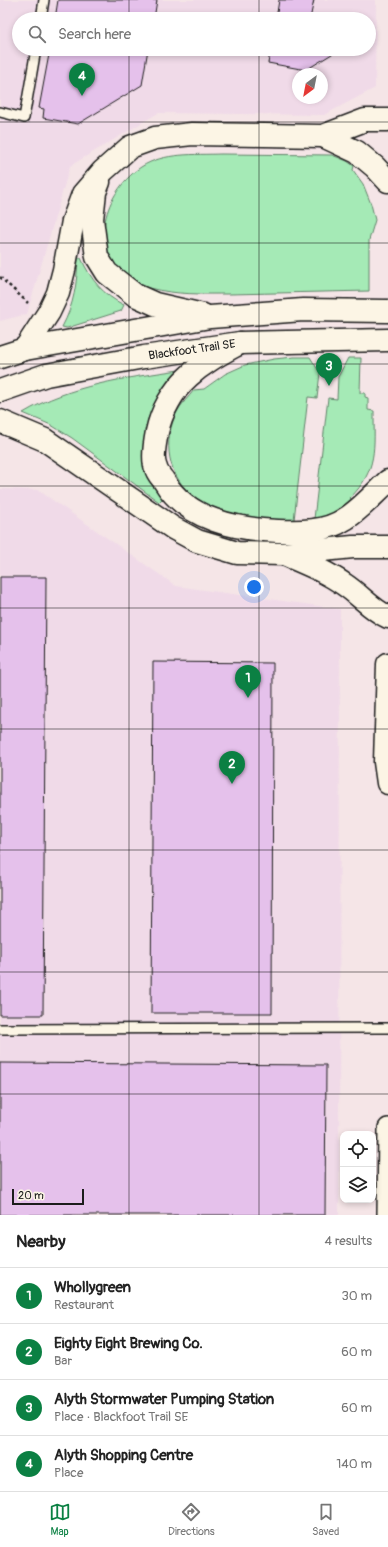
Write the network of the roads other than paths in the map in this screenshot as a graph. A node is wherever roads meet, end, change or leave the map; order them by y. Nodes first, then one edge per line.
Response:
1 (44, 0) edge
2 (42, 12) edge
3 (35, 56) edge
4 (0, 112) edge
5 (388, 120) edge
6 (323, 136) junction
7 (103, 171) junction
8 (388, 181) edge
9 (388, 311) edge
10 (210, 317) junction
11 (388, 340) edge
12 (240, 343) junction
13 (25, 349) junction
14 (0, 358) edge
15 (0, 391) edge
16 (0, 421) edge
17 (388, 481) edge
18 (388, 547) edge
19 (284, 554) junction
20 (388, 617) edge
21 (388, 664) edge
22 (388, 783) edge
23 (388, 1028) edge
24 (0, 1029) edge
25 (388, 1128) edge
26 (388, 1208) edge
27 (387, 1215) edge

1 - 2 lane
3 - 4 lane
5 - 6 main road
6 - 7 main road
6 - 8 main road
7 - 10 main road
7 - 13 main road
9 - 10 main road
10 - 13 main road
11 - 12 main road, Blackfoot Trail SE
12 - 15 main road, Blackfoot Trail SE
12 - 17 main road
13 - 14 main road
16 - 19 main road
18 - 19 main road
19 - 20 main road
21 - 22 main road
23 - 24 lane
25 - 26 street
26 - 27 street

